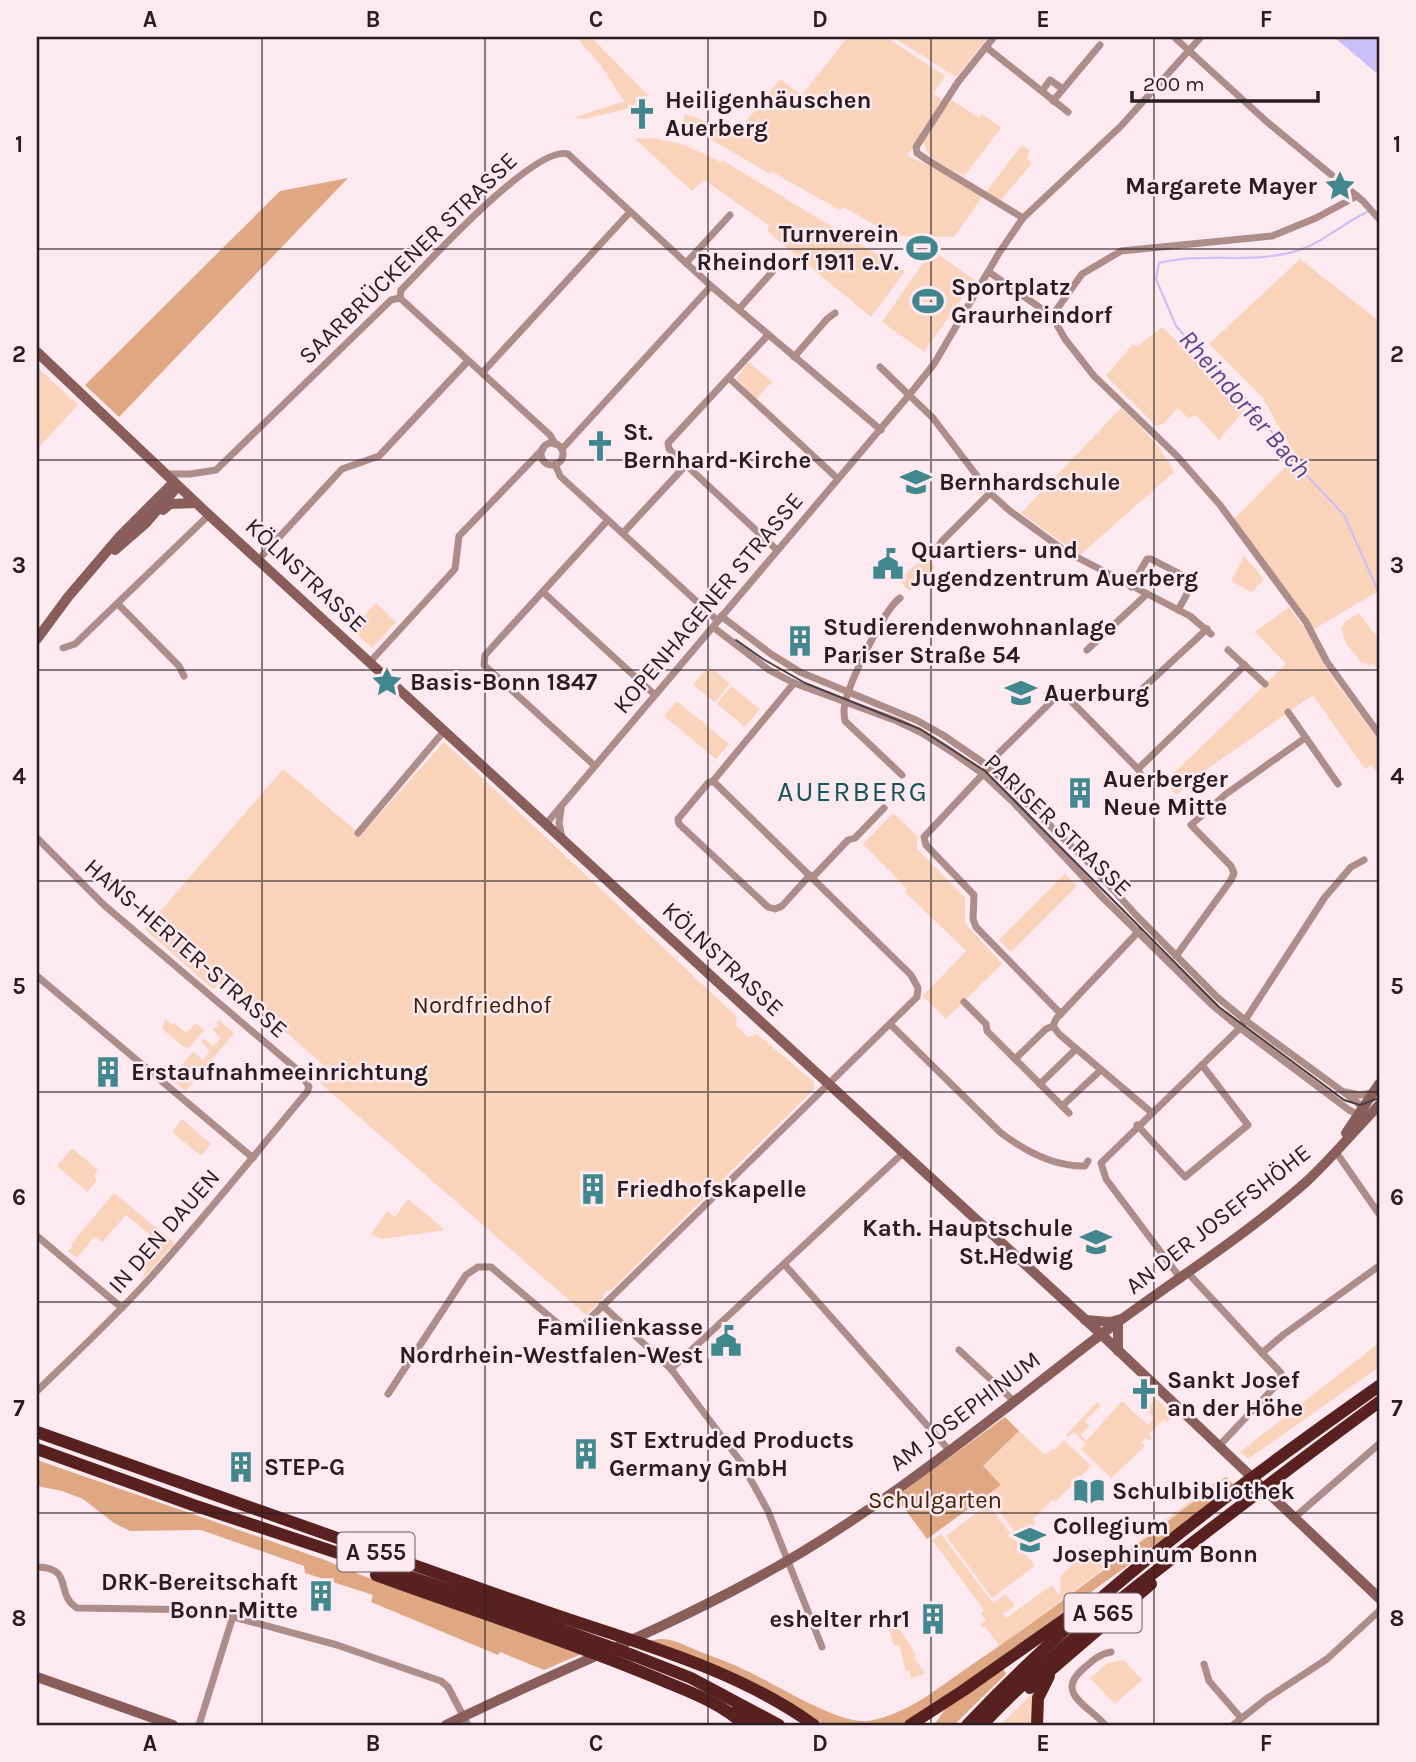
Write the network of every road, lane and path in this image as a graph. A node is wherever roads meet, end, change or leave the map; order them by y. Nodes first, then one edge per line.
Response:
1 (994, 37) edge
2 (1174, 37) edge
3 (1201, 37) edge
4 (1100, 45) dead end
5 (986, 47) junction
6 (1190, 51) junction
7 (1063, 89) junction
8 (1042, 91) junction
9 (1054, 101) junction
10 (1068, 113) dead end
11 (1357, 196) junction
12 (630, 212) junction
13 (730, 215) dead end
14 (1377, 216) edge
15 (1023, 218) junction
16 (686, 263) junction
17 (773, 271) dead end
18 (989, 272) junction
19 (711, 286) junction
20 (400, 298) junction
21 (739, 309) junction
22 (835, 313) dead end
23 (1052, 316) junction
24 (768, 335) junction
25 (37, 352) edge
26 (794, 357) junction
27 (468, 361) junction
28 (880, 367) dead end
29 (482, 373) junction
30 (729, 378) junction
31 (910, 394) junction
32 (881, 430) junction
33 (558, 446) junction
34 (543, 449) junction
35 (141, 451) junction
36 (555, 464) junction
37 (686, 465) junction
38 (165, 474) junction
39 (190, 474) junction
40 (838, 479) junction
41 (176, 484) junction
42 (160, 494) junction
43 (990, 494) junction
44 (196, 503) junction
45 (209, 515) junction
46 (608, 520) junction
47 (146, 523) junction
48 (623, 533) junction
49 (777, 550) junction
50 (936, 550) dead end
51 (259, 559) junction
52 (99, 564) junction
53 (1131, 587) junction
54 (543, 592) junction
55 (1147, 594) junction
56 (900, 598) dead end
57 (118, 604) junction
58 (1178, 610) junction
59 (717, 621) junction
60 (37, 641) edge
61 (63, 648) dead end
62 (1087, 650) dead end
63 (1228, 650) dead end
64 (370, 662) junction
65 (1245, 665) junction
66 (184, 676) dead end
67 (794, 683) junction
68 (1265, 684) dead end
69 (1140, 691) dead end
70 (849, 693) junction
71 (655, 695) junction
72 (845, 702) junction
73 (1288, 712) dead end
74 (444, 731) junction
75 (1379, 734) edge
76 (1305, 738) junction
77 (595, 766) junction
78 (988, 766) junction
79 (1138, 769) junction
80 (983, 774) junction
81 (902, 775) dead end
82 (1143, 779) dead end
83 (713, 781) junction
84 (1338, 784) dead end
85 (563, 804) junction
86 (884, 808) dead end
87 (546, 824) junction
88 (358, 833) dead end
89 (37, 838) edge
90 (563, 839) junction
91 (1364, 860) dead end
92 (811, 877) junction
93 (1139, 931) junction
94 (1176, 956) junction
95 (37, 976) edge
96 (964, 1002) dead end
97 (1061, 1014) junction
98 (1245, 1020) junction
99 (891, 1025) junction
100 (1053, 1026) junction
101 (1240, 1028) junction
102 (1076, 1049) junction
103 (1015, 1059) junction
104 (1202, 1065) junction
105 (1101, 1070) junction
106 (827, 1084) junction
107 (1040, 1084) junction
108 (1379, 1084) edge
109 (309, 1087) joint
110 (1342, 1091) junction
111 (1372, 1093) junction
112 (1379, 1105) edge
113 (1062, 1106) junction
114 (1152, 1112) junction
115 (1069, 1113) dead end
116 (1363, 1114) junction
117 (1137, 1125) junction
118 (1336, 1152) junction
119 (903, 1153) junction
120 (253, 1158) junction
121 (1087, 1161) dead end
122 (1379, 1214) edge
123 (37, 1236) edge
124 (784, 1265) junction
125 (1379, 1266) edge
126 (1185, 1276) junction
127 (602, 1305) junction
128 (122, 1308) junction
129 (1122, 1320) junction
130 (1085, 1321) junction
131 (1102, 1335) junction
132 (1084, 1347) junction
133 (959, 1350) dead end
134 (1118, 1351) junction
135 (1262, 1353) junction
136 (671, 1369) junction
137 (1379, 1386) edge
138 (37, 1391) edge
139 (388, 1394) dead end
140 (1015, 1402) junction
141 (1379, 1402) edge
142 (37, 1432) edge
143 (1379, 1444) edge
144 (1219, 1446) junction
145 (37, 1450) edge
146 (949, 1450) junction
147 (193, 1504) junction
148 (1233, 1512) junction
149 (1294, 1518) junction
150 (788, 1561) junction
151 (37, 1567) edge
152 (1131, 1574) junction
153 (432, 1586) junction
154 (1379, 1598) edge
155 (1379, 1611) edge
156 (233, 1616) junction
157 (821, 1647) dead end
158 (1111, 1652) dead end
159 (1204, 1664) dead end
160 (1058, 1665) junction
161 (37, 1677) edge
162 (1241, 1718) junction
163 (149, 1721) edge
164 (466, 1721) edge
165 (806, 1724) edge
166 (173, 1725) edge
167 (199, 1725) edge
168 (446, 1725) edge
169 (744, 1725) edge
170 (760, 1725) edge
171 (779, 1725) edge
172 (820, 1725) edge
173 (910, 1725) edge
174 (967, 1725) edge
175 (982, 1725) edge
176 (993, 1725) edge
177 (1037, 1725) edge
178 (1105, 1725) edge
179 (1233, 1725) edge

1 - 5 street
2 - 6 street
3 - 6 street, KOPENHAGENER STRASSE
4 - 7 street
5 - 8 street
5 - 15 street
6 - 11 street
6 - 15 street, KOPENHAGENER STRASSE
7 - 8 street
7 - 9 street
8 - 9 street
9 - 10 street
11 - 14 street
11 - 23 street
12 - 16 street, SAARBRÜCKENER STRASSE
12 - 20 street, SAARBRÜCKENER STRASSE
12 - 29 street
13 - 16 street
15 - 18 street, KOPENHAGENER STRASSE
16 - 19 street, SAARBRÜCKENER STRASSE
17 - 21 street
18 - 23 street
18 - 31 street, KOPENHAGENER STRASSE
19 - 21 street, SAARBRÜCKENER STRASSE
19 - 33 street
20 - 27 street
20 - 39 street, SAARBRÜCKENER STRASSE
21 - 24 street, SAARBRÜCKENER STRASSE
22 - 26 street
23 - 75 street
24 - 26 street, SAARBRÜCKENER STRASSE
24 - 30 street
25 - 35 main road, KÖLNSTRASSE
26 - 32 street, SAARBRÜCKENER STRASSE
27 - 29 street
27 - 51 street
28 - 31 street
29 - 33 street
30 - 37 street
30 - 40 street
31 - 32 street, KOPENHAGENER STRASSE
31 - 43 street
32 - 40 street, KOPENHAGENER STRASSE
33 - 34 street
33 - 36 street
34 - 36 street
34 - 64 street
35 - 38 main road, KÖLNSTRASSE
35 - 42 main road
36 - 46 street
37 - 48 street
37 - 49 street
38 - 39 street, SAARBRÜCKENER STRASSE
38 - 41 main road, KÖLNSTRASSE
39 - 41 street, SAARBRÜCKENER STRASSE
40 - 49 street, KOPENHAGENER STRASSE
41 - 42 main road
41 - 44 main road, KÖLNSTRASSE
41 - 47 main road
42 - 52 main road
43 - 50 street
43 - 53 street
44 - 45 main road, KÖLNSTRASSE
44 - 47 main road
45 - 51 main road, KÖLNSTRASSE
45 - 57 street
46 - 48 street
46 - 54 street
47 - 52 main road
48 - 59 street
49 - 59 street, KOPENHAGENER STRASSE
51 - 64 main road, KÖLNSTRASSE
52 - 60 main road
53 - 55 street
53 - 58 street
54 - 71 street
54 - 77 street
55 - 58 street
55 - 62 street
56 - 70 street
57 - 61 street
57 - 66 street
58 - 69 street
59 - 67 street, PARISER STRASSE
59 - 70 street, PARISER STRASSE
59 - 71 street, KOPENHAGENER STRASSE
63 - 65 street
64 - 74 main road, KÖLNSTRASSE
65 - 68 street
65 - 79 street
67 - 72 street, PARISER STRASSE
67 - 83 street
70 - 72 street
70 - 78 street, PARISER STRASSE
71 - 77 street, KOPENHAGENER STRASSE
72 - 80 street, PARISER STRASSE
72 - 81 street
73 - 76 street
74 - 87 main road, KÖLNSTRASSE
74 - 88 street
76 - 84 street
76 - 94 street
77 - 85 street, KOPENHAGENER STRASSE
78 - 79 street
78 - 80 street
78 - 94 street, PARISER STRASSE
79 - 82 street
80 - 93 street, PARISER STRASSE
80 - 97 street
83 - 92 street
83 - 92 street
85 - 87 street, KOPENHAGENER STRASSE
85 - 90 street
86 - 92 street
87 - 90 main road, KÖLNSTRASSE
89 - 109 street, HANS-HERTER-STRASSE
90 - 106 main road, KÖLNSTRASSE
91 - 98 street
92 - 99 street
93 - 97 street
93 - 101 street, PARISER STRASSE
94 - 98 street, PARISER STRASSE
95 - 120 street
96 - 103 street
97 - 100 street
98 - 101 street
98 - 110 street, PARISER STRASSE
99 - 106 street
99 - 121 street
100 - 102 street
100 - 103 street
101 - 104 street
101 - 116 street, PARISER STRASSE
102 - 105 street
102 - 107 street
103 - 107 street
104 - 114 street
104 - 117 street
105 - 113 street
105 - 114 street
106 - 119 main road, KÖLNSTRASSE
106 - 127 street
107 - 113 street
108 - 111 main road, AN DER JOSEFSHÖHE
109 - 120 street, IN DEN DAUEN
110 - 111 street
110 - 116 street, PARISER STRASSE
111 - 116 main road, AN DER JOSEFSHÖHE
112 - 116 main road, AN DER JOSEFSHÖHE
113 - 115 street
114 - 117 street
116 - 118 main road, AN DER JOSEFSHÖHE
117 - 126 street
118 - 122 street
118 - 126 main road, AN DER JOSEFSHÖHE
119 - 124 street
119 - 130 main road, KÖLNSTRASSE
120 - 128 street, IN DEN DAUEN
123 - 128 street
124 - 136 street
124 - 146 street
125 - 135 street
126 - 129 main road, AN DER JOSEFSHÖHE
126 - 135 street
127 - 136 street
127 - 139 street
128 - 138 street, IN DEN DAUEN
129 - 130 main road, AN DER JOSEFSHÖHE
129 - 131 main road, AN DER JOSEFSHÖHE
129 - 134 main road, AN DER JOSEFSHÖHE
130 - 131 main road, KÖLNSTRASSE
130 - 132 main road
131 - 132 main road, AM JOSEPHINUM
131 - 134 main road, KÖLNSTRASSE
132 - 140 main road, AM JOSEPHINUM
133 - 140 street
134 - 144 main road, KÖLNSTRASSE
135 - 144 street
136 - 150 street
137 - 152 highway, A 565
140 - 146 main road, AM JOSEPHINUM
141 - 148 highway, A 565
142 - 165 highway, A 555
143 - 149 street
144 - 149 main road, KÖLNSTRASSE
145 - 147 highway, A 555
146 - 150 main road, AM JOSEPHINUM
147 - 153 highway, A 555
147 - 169 highway
148 - 160 highway
148 - 175 highway, A 565
149 - 154 main road, KÖLNSTRASSE
150 - 157 street
150 - 164 main road, AM JOSEPHINUM
151 - 156 street
152 - 173 highway
152 - 174 highway, A 565
153 - 170 highway
153 - 171 highway, A 555
155 - 162 street
156 - 164 street
156 - 167 street
158 - 178 street
159 - 162 street
160 - 176 highway
160 - 177 highway
161 - 163 main road
162 - 179 street
163 - 166 main road
164 - 168 main road, AM JOSEPHINUM
165 - 172 highway

